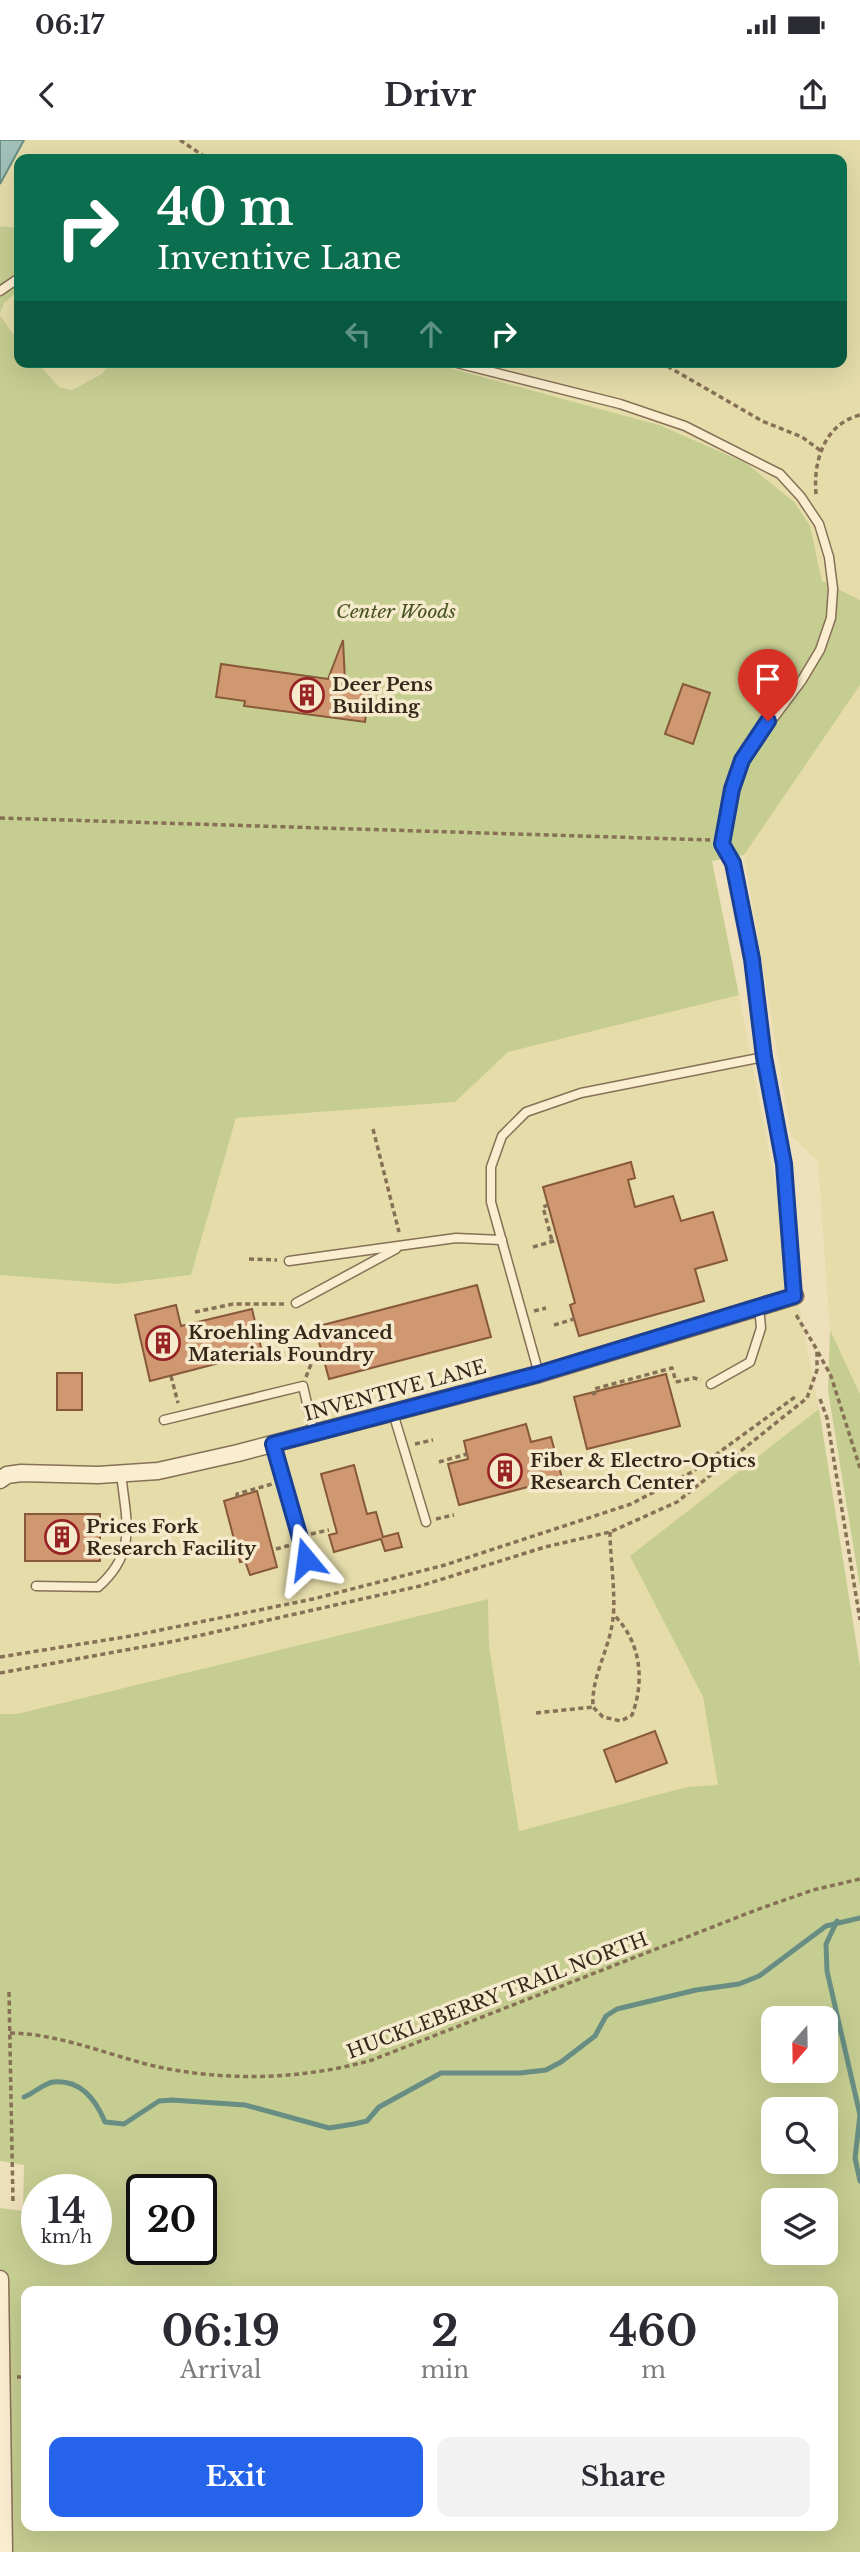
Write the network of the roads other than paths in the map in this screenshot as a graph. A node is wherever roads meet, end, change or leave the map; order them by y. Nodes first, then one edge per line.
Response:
1 (477, 368) edge
2 (764, 1057) junction
3 (502, 1240) junction
4 (402, 1246) junction
5 (289, 1261) road end
6 (794, 1296) joint
7 (296, 1303) road end
8 (759, 1306) junction
9 (538, 1374) junction
10 (710, 1384) dead end
11 (393, 1413) junction
12 (164, 1420) dead end
13 (314, 1434) junction
14 (273, 1444) junction
15 (121, 1473) junction
16 (0, 1480) edge
17 (426, 1522) dead end
18 (306, 1559) dead end
19 (36, 1586) dead end
20 (0, 2279) edge
21 (4, 2552) edge

1 - 2 lane
2 - 3 lane
2 - 6 lane
3 - 4 lane
3 - 9 lane
4 - 5 lane
4 - 7 lane
6 - 8 street, INVENTIVE LANE
8 - 9 street, INVENTIVE LANE
8 - 10 lane
9 - 11 street, INVENTIVE LANE
11 - 13 street, INVENTIVE LANE
11 - 17 lane
12 - 13 lane
13 - 14 street, INVENTIVE LANE
14 - 15 street, INVENTIVE LANE
14 - 18 lane
15 - 16 street, INVENTIVE LANE
15 - 19 lane
20 - 21 street

